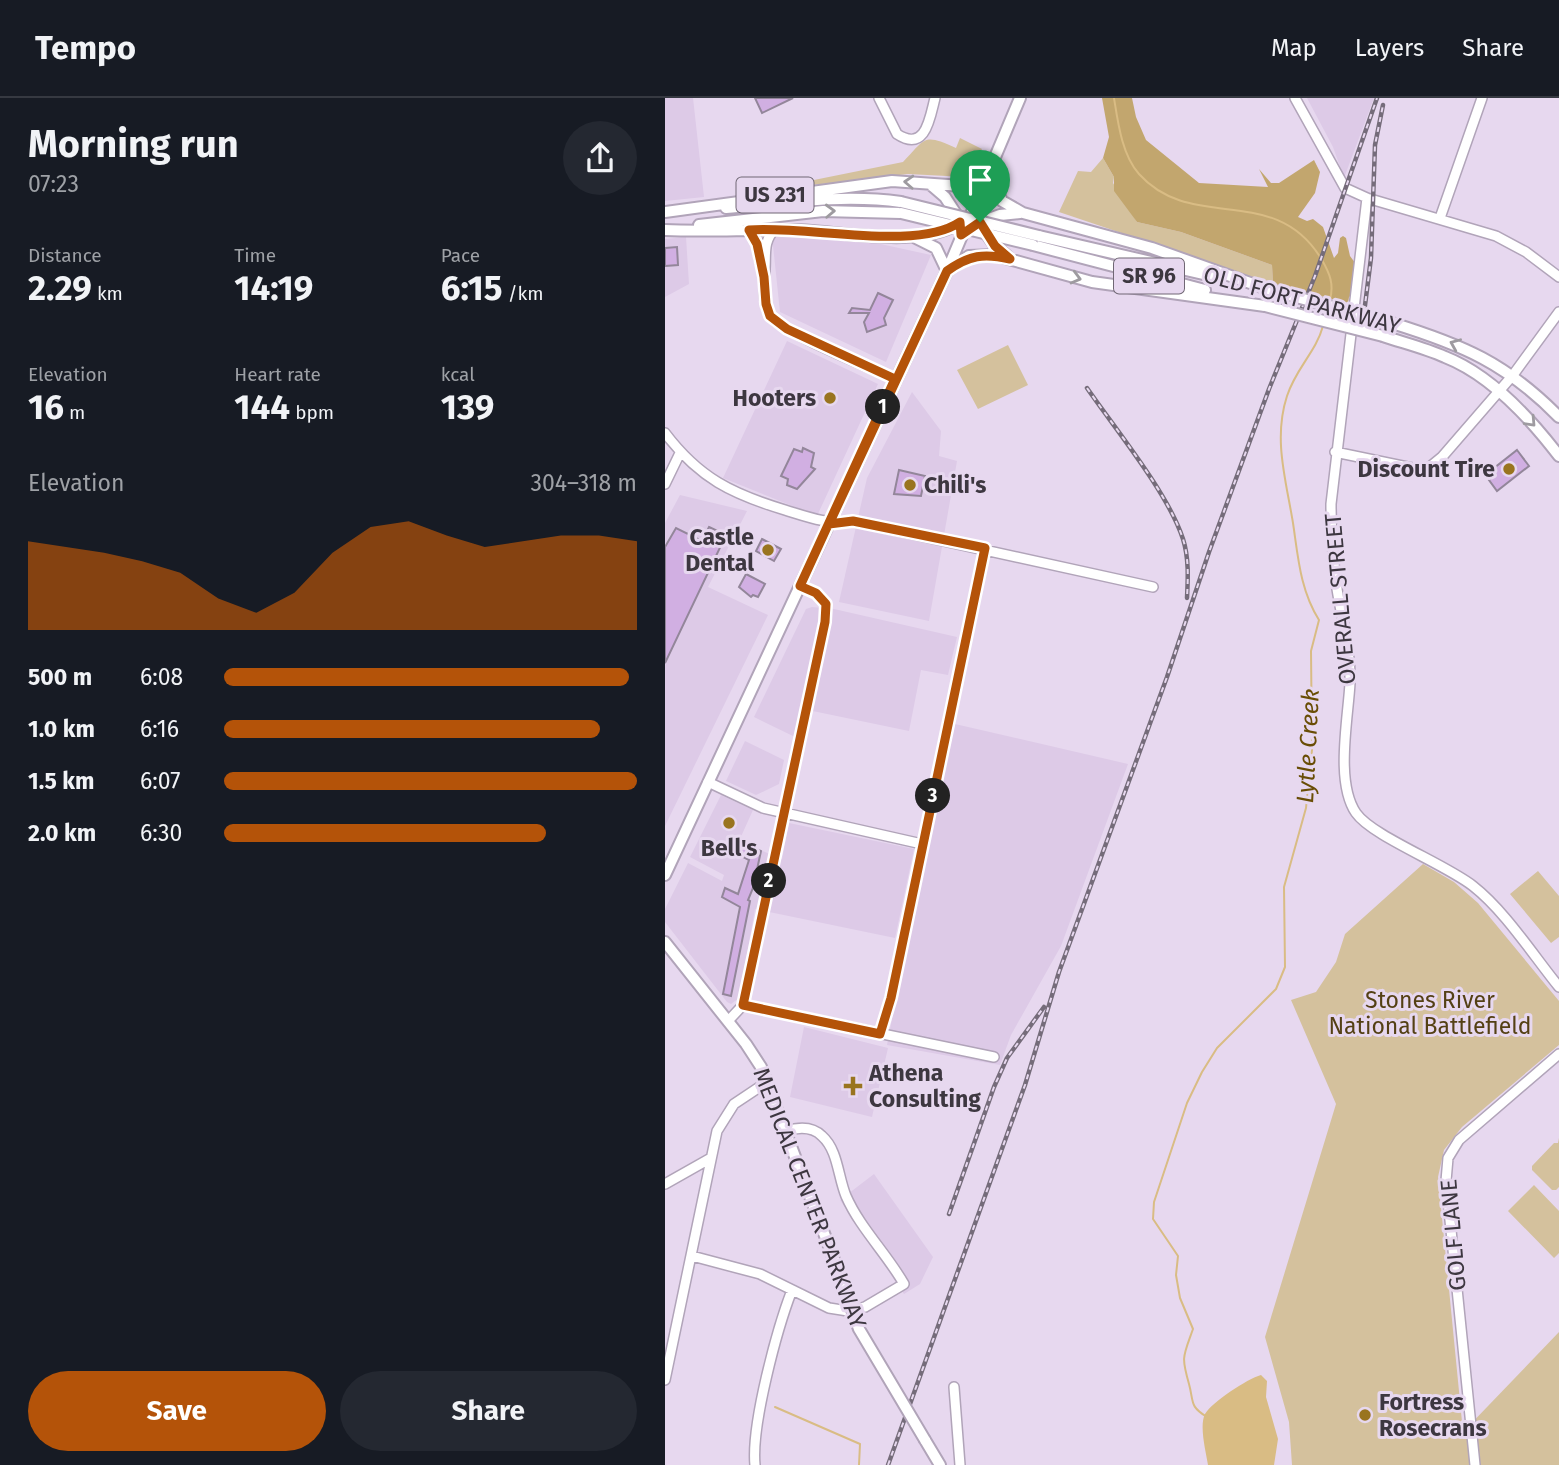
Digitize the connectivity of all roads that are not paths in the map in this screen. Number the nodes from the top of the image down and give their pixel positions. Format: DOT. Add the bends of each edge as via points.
graph roads {
  1 [pos="879,98"];
  2 [pos="935,98"];
  3 [pos="1020,98"];
  4 [pos="1295,98"];
  5 [pos="1482,98"];
  6 [pos="989,172"];
  7 [pos="931,185"];
  8 [pos="1367,198"];
  9 [pos="976,203"];
  10 [pos="901,208"];
  11 [pos="665,213"];
  12 [pos="1023,213"];
  13 [pos="1440,218"];
  14 [pos="960,222"];
  15 [pos="980,222"];
  16 [pos="775,229"];
  17 [pos="665,230"];
  18 [pos="749,230"];
  19 [pos="961,235"];
  20 [pos="914,237"];
  21 [pos="1036,241"];
  22 [pos="1010,259"];
  23 [pos="947,271"];
  24 [pos="764,277"];
  25 [pos="1559,277"];
  26 [pos="1267,289"];
  27 [pos="1265,306"];
  28 [pos="1559,312"];
  29 [pos="1513,375"];
  30 [pos="895,379"];
  31 [pos="1499,392"];
  32 [pos="1559,417"];
  33 [pos="665,433"];
  34 [pos="1335,452"];
  35 [pos="680,453"];
  36 [pos="1559,456"];
  37 [pos="665,484"];
  38 [pos="829,524"];
  39 [pos="985,548"];
  40 [pos="800,586"];
  41 [pos="1153,587"];
  42 [pos="708,782"];
  43 [pos="783,814"];
  44 [pos="922,844"];
  45 [pos="665,875"];
  46 [pos="665,942"];
  47 [pos="1559,987"];
  48 [pos="743,1005"];
  49 [pos="728,1021"];
  50 [pos="880,1034"];
  51 [pos="1559,1054"];
  52 [pos="994,1057"];
  53 [pos="767,1082"];
  54 [pos="786,1131"];
  55 [pos="711,1158"];
  56 [pos="665,1184"];
  57 [pos="692,1256"];
  58 [pos="792,1290"];
  59 [pos="665,1380"];
  60 [pos="954,1387"];
  61 [pos="755,1465"];
  62 [pos="940,1465"];
  63 [pos="960,1465"];
  64 [pos="1475,1465"];
  1 -- 2 [label="street" via="897,134 913,139 927,129"];
  3 -- 6 [label="main road"];
  4 -- 8 [label="street" via="1345,188"];
  5 -- 13 [label="street"];
  6 -- 7 [label="main road" via="968,184"];
  6 -- 9 [label="main road"];
  6 -- 12 [label="main road" via="1002,201"];
  7 -- 11 [label="main road, US 231, one-way" via="892,181"];
  7 -- 14 [label="main road" via="945,197"];
  8 -- 13 [label="street"];
  8 -- 34 [label="street, OVERALL STREET"];
  9 -- 14 [label="main road"];
  9 -- 15 [label="main road"];
  9 -- 19 [label="main road"];
  10 -- 11 [label="main road, SR 96" via="873,199 816,200"];
  17 -- 10 [label="main road, SR 96, one-way" via="823,211"];
  10 -- 21 [label="main road, OLD FORT PARKWAY / SR 96, bridge"];
  12 -- 15 [label="main road"];
  12 -- 26 [label="main road" via="1152,248"];
  13 -- 25 [label="street" via="1496,236"];
  14 -- 19 [label="main road"];
  14 -- 20 [label="main road" via="939,233"];
  15 -- 19 [label="main road"];
  15 -- 22 [label="main road"];
  16 -- 18 [label="main road, US 231"];
  16 -- 20 [label="main road, US 231"];
  16 -- 24 [label="street" via="766,242"];
  17 -- 18 [label="main road, US 231"];
  18 -- 24 [label="street"];
  19 -- 23 [label="main road"];
  20 -- 23 [label="main road" via="936,248"];
  21 -- 26 [label="main road, OLD FORT PARKWAY / SR 96"];
  21 -- 27 [label="main road, OLD FORT PARKWAY / SR 96"];
  22 -- 23 [label="main road" via="976,255"];
  22 -- 27 [label="main road, one-way" via="1092,282"];
  23 -- 30 [label="main road"];
  24 -- 30 [label="street" via="766,304 776,322"];
  29 -- 26 [label="main road, OLD FORT PARKWAY / SR 96, one-way, bridge" via="1451,341"];
  27 -- 31 [label="main road, OLD FORT PARKWAY / SR 96, bridge" via="1448,357"];
  28 -- 29 [label="street"];
  29 -- 31 [label="street"];
  29 -- 32 [label="main road, OLD FORT PARKWAY / SR 96"];
  30 -- 38 [label="main road"];
  31 -- 34 [label="street" via="1431,466 1417,469"];
  31 -- 36 [label="main road, OLD FORT PARKWAY / SR 96, one-way"];
  33 -- 35 [label="street"];
  34 -- 47 [label="street, OVERALL STREET" via="1331,544 1350,679 1348,800 1370,827 1451,870 1475,888"];
  35 -- 37 [label="street"];
  35 -- 38 [label="street" via="709,479 740,496"];
  38 -- 39 [label="street" via="853,521"];
  38 -- 40 [label="main road"];
  39 -- 41 [label="street"];
  39 -- 44 [label="street"];
  40 -- 42 [label="main road"];
  40 -- 43 [label="street" via="826,604 825,622"];
  42 -- 43 [label="street"];
  42 -- 45 [label="main road"];
  43 -- 44 [label="street"];
  43 -- 48 [label="street"];
  44 -- 50 [label="street"];
  46 -- 49 [label="main road, MEDICAL CENTER PARKWAY"];
  48 -- 49 [label="street"];
  48 -- 50 [label="street"];
  49 -- 53 [label="main road, MEDICAL CENTER PARKWAY"];
  50 -- 52 [label="street"];
  51 -- 64 [label="street, GOLF LANE" via="1459,1140 1448,1158 1446,1181"];
  53 -- 54 [label="main road, MEDICAL CENTER PARKWAY"];
  53 -- 55 [label="street" via="725,1115"];
  54 -- 58 [label="street" via="813,1129 824,1137 851,1206 904,1284 865,1307 848,1311 829,1308"];
  54 -- 62 [label="main road, MEDICAL CENTER PARKWAY, bridge" via="859,1329"];
  55 -- 56 [label="street"];
  55 -- 57 [label="street"];
  57 -- 58 [label="street" via="760,1274"];
  57 -- 59 [label="street"];
  58 -- 61 [label="street" via="769,1376"];
  60 -- 63 [label="street"];
}
